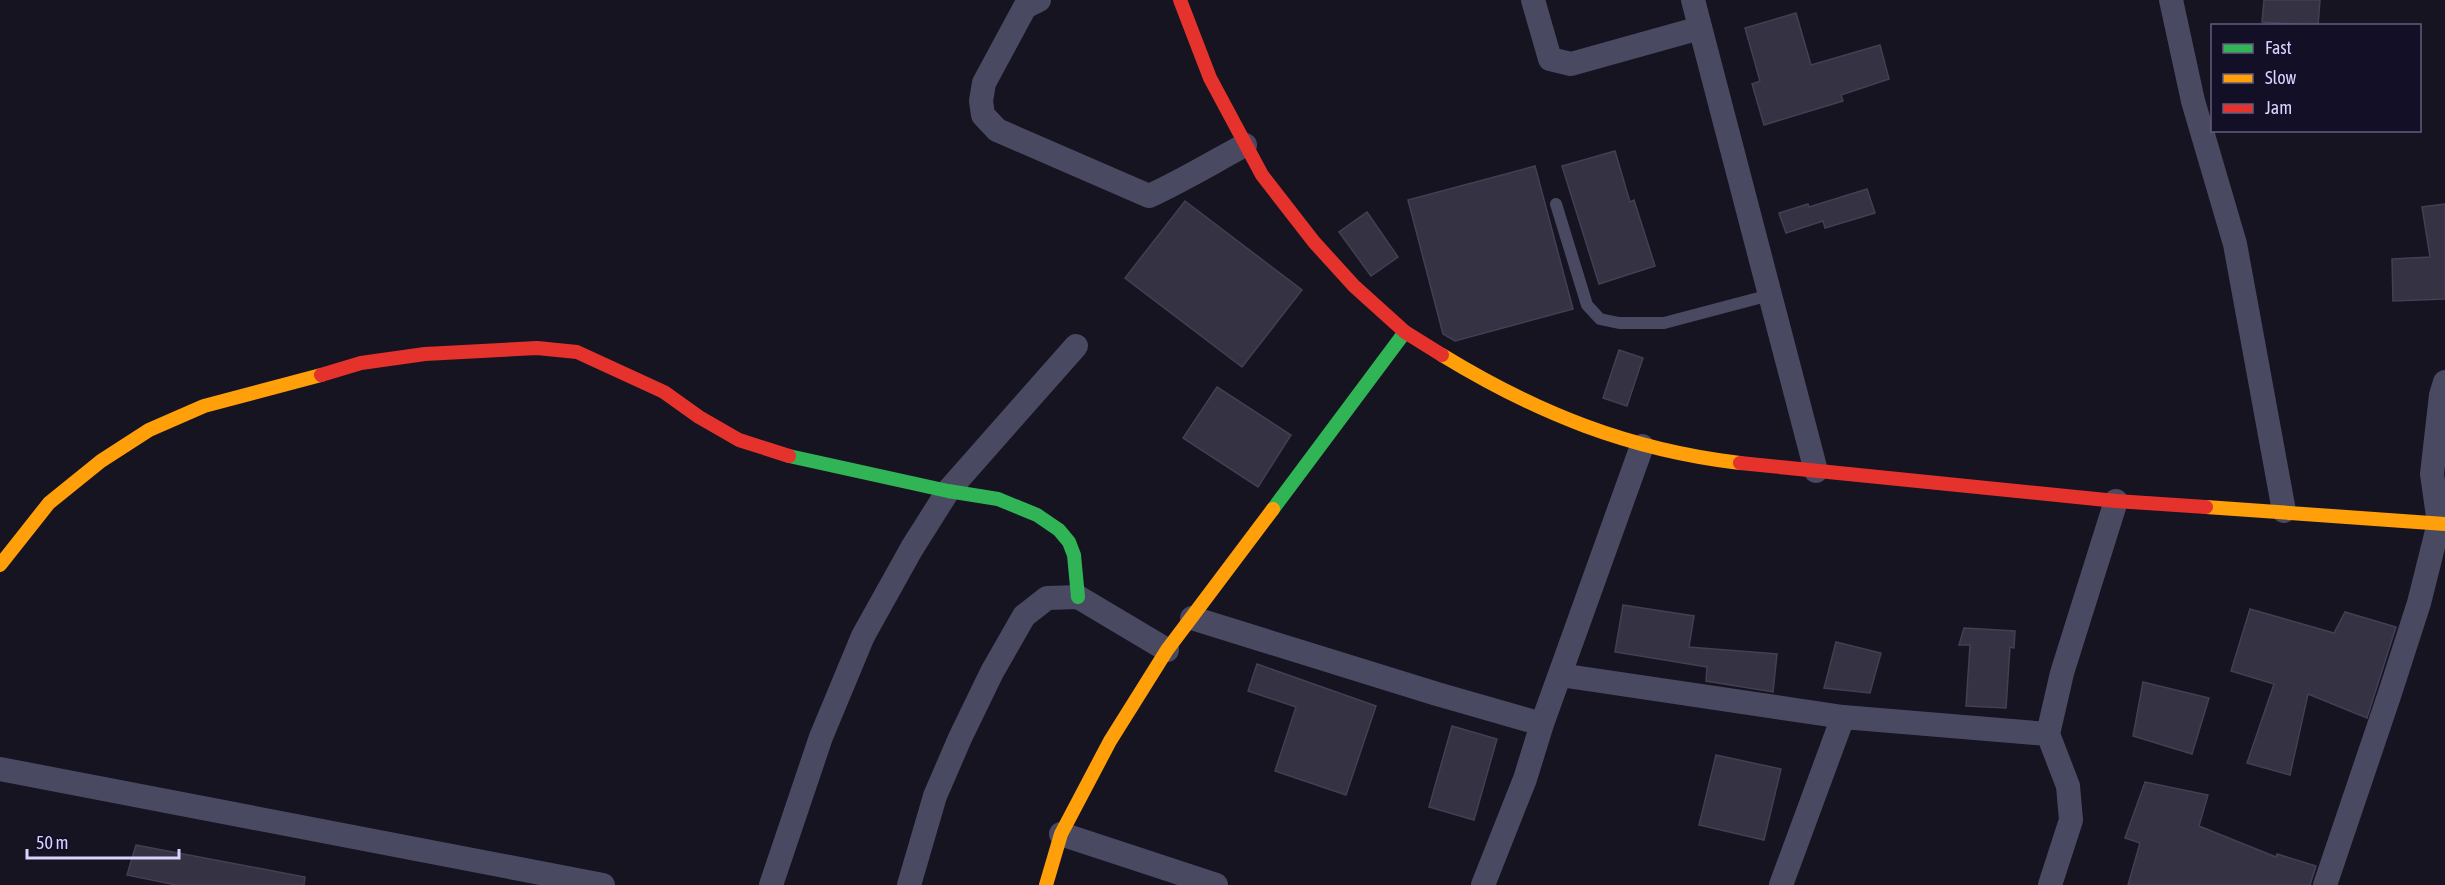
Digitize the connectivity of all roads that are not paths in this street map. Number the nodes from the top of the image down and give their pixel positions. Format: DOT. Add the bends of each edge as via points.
graph roads {
  1 [pos="1039,0"];
  2 [pos="1180,0"];
  3 [pos="1533,0"];
  4 [pos="1693,0"];
  5 [pos="2171,0"];
  6 [pos="1701,28"];
  7 [pos="1245,145"];
  8 [pos="1556,204"];
  9 [pos="1770,295"];
  10 [pos="1406,332"];
  11 [pos="1076,346"];
  12 [pos="2445,382"];
  13 [pos="1642,446"];
  14 [pos="1816,471"];
  15 [pos="948,491"];
  16 [pos="2116,501"];
  17 [pos="2284,512"];
  18 [pos="2442,524"];
  19 [pos="0,565"];
  20 [pos="1078,597"];
  21 [pos="1192,618"];
  22 [pos="1167,650"];
  23 [pos="1560,675"];
  24 [pos="1843,717"];
  25 [pos="1542,724"];
  26 [pos="2048,734"];
  27 [pos="0,769"];
  28 [pos="1061,834"];
  29 [pos="603,885"];
  30 [pos="771,885"];
  31 [pos="909,885"];
  32 [pos="1046,885"];
  33 [pos="1216,885"];
  34 [pos="1483,885"];
  35 [pos="1781,885"];
  36 [pos="2050,885"];
  37 [pos="2325,885"];
  1 -- 7 [label="street" via="1025,6 984,83 983,115 997,130 1149,196"];
  2 -- 7 [label="street" via="1210,78"];
  3 -- 6 [label="street" via="1550,59 1571,63"];
  4 -- 6 [label="street"];
  5 -- 17 [label="street" via="2193,101 2235,244"];
  6 -- 9 [label="street"];
  7 -- 10 [label="street" via="1268,183 1314,242 1354,286"];
  8 -- 9 [label="lane" via="1587,305 1600,319 1619,323 1664,322"];
  9 -- 14 [label="street"];
  10 -- 13 [label="street" via="1520,399"];
  10 -- 21 [label="street"];
  11 -- 15 [label="street"];
  12 -- 18 [label="street" via="2432,474"];
  13 -- 14 [label="street" via="1737,463"];
  13 -- 23 [label="street"];
  14 -- 16 [label="street"];
  15 -- 19 [label="street" via="773,452 739,440 664,392 577,352 537,348 425,354 361,363 204,406 149,430 101,461 49,503"];
  15 -- 20 [label="street" via="1010,503 1059,530 1074,555"];
  15 -- 30 [label="street" via="863,636 794,810"];
  16 -- 17 [label="street"];
  16 -- 26 [label="street" via="2062,673"];
  17 -- 18 [label="street"];
  18 -- 37 [label="street"];
  20 -- 22 [label="street"];
  20 -- 31 [label="street" via="1047,598 1024,616 992,672 935,796"];
  21 -- 22 [label="street"];
  21 -- 25 [label="street"];
  22 -- 28 [label="street" via="1110,741"];
  23 -- 24 [label="street"];
  23 -- 25 [label="street"];
  24 -- 26 [label="street"];
  24 -- 35 [label="street"];
  25 -- 34 [label="street"];
  26 -- 36 [label="street" via="2068,786 2071,820"];
  27 -- 29 [label="street"];
  28 -- 32 [label="street"];
  28 -- 33 [label="street"];
}
